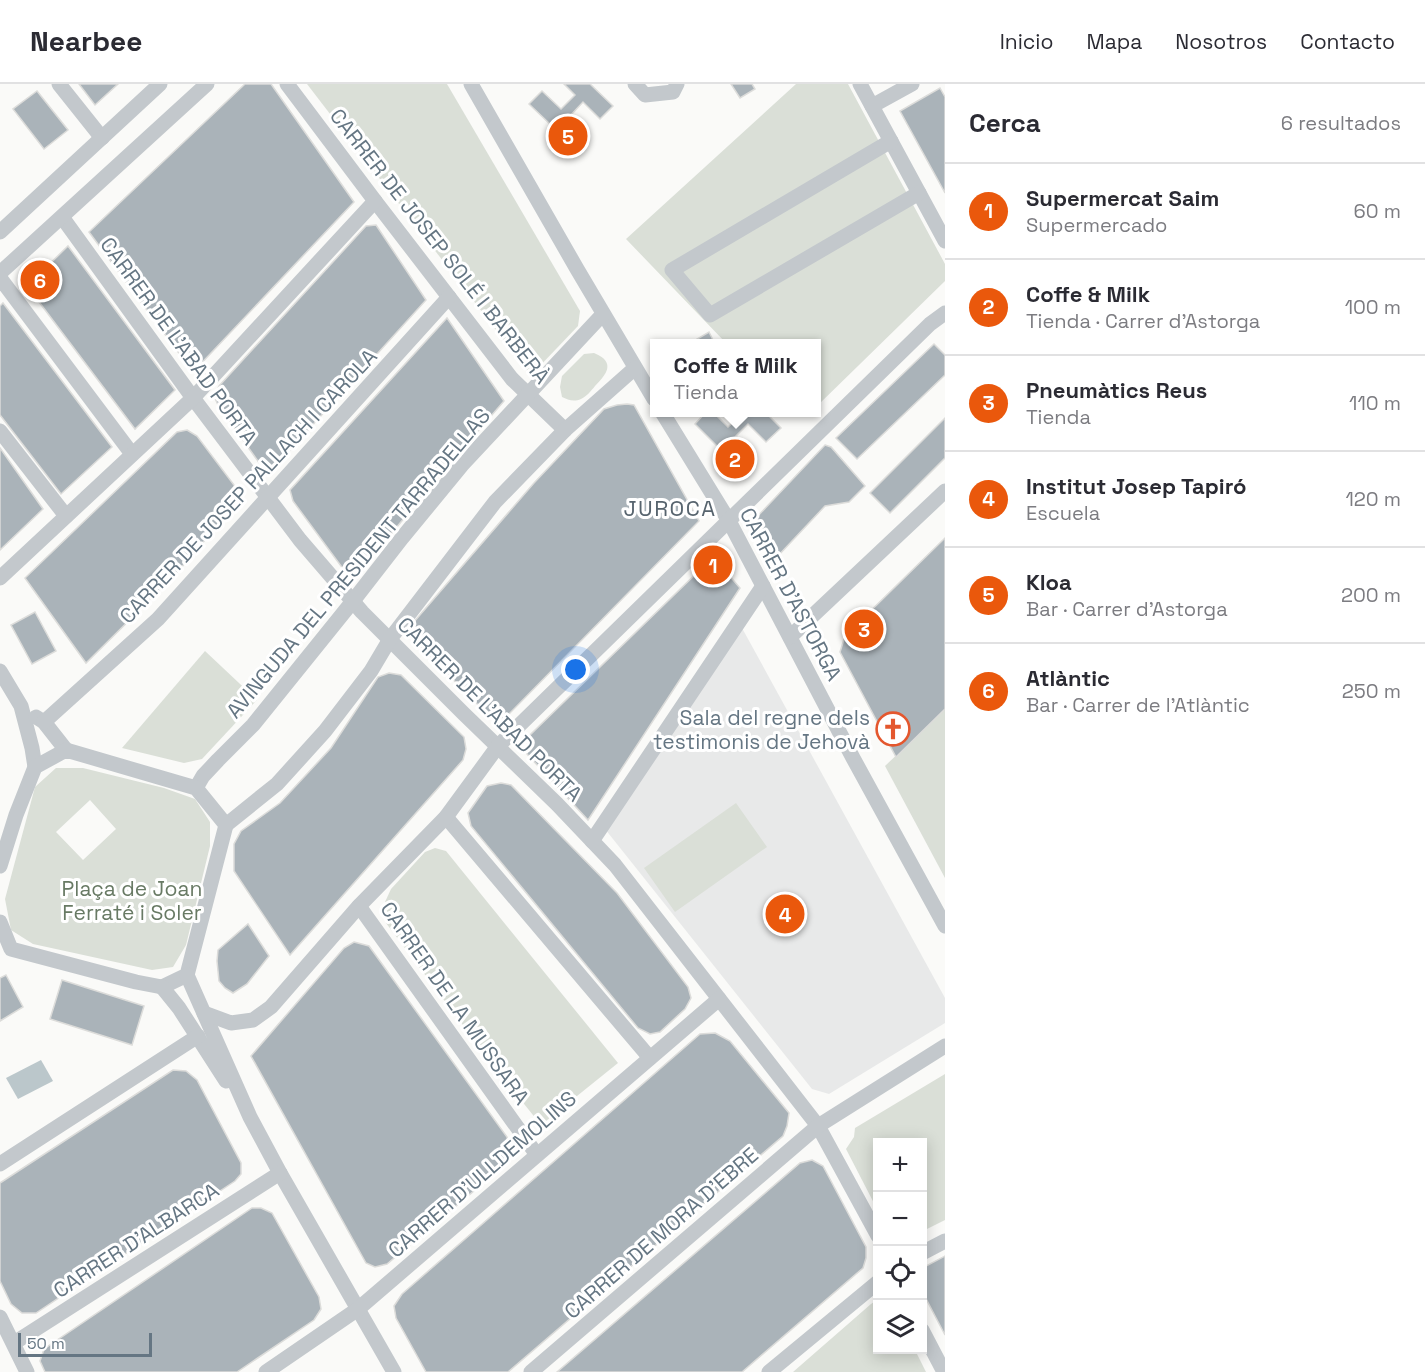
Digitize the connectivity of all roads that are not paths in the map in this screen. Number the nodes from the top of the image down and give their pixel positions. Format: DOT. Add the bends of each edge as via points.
graph roads {
  1 [pos="59,84"];
  2 [pos="160,84"];
  3 [pos="207,84"];
  4 [pos="287,84"];
  5 [pos="471,84"];
  6 [pos="635,84"];
  7 [pos="677,84"];
  8 [pos="860,84"];
  9 [pos="912,84"];
  10 [pos="872,106"];
  11 [pos="102,138"];
  12 [pos="891,141"];
  13 [pos="919,193"];
  14 [pos="375,201"];
  15 [pos="62,217"];
  16 [pos="0,232"];
  17 [pos="945,241"];
  18 [pos="0,273"];
  19 [pos="0,278"];
  20 [pos="449,297"];
  21 [pos="945,312"];
  22 [pos="603,314"];
  23 [pos="945,318"];
  24 [pos="930,324"];
  25 [pos="635,368"];
  26 [pos="650,392"];
  27 [pos="528,394"];
  28 [pos="193,398"];
  29 [pos="665,417"];
  30 [pos="566,430"];
  31 [pos="0,431"];
  32 [pos="132,454"];
  33 [pos="945,491"];
  34 [pos="268,498"];
  35 [pos="66,516"];
  36 [pos="729,521"];
  37 [pos="0,578"];
  38 [pos="763,586"];
  39 [pos="353,601"];
  40 [pos="790,637"];
  41 [pos="390,639"];
  42 [pos="0,671"];
  43 [pos="21,706"];
  44 [pos="44,722"];
  45 [pos="498,746"];
  46 [pos="66,750"];
  47 [pos="35,767"];
  48 [pos="196,788"];
  49 [pos="446,817"];
  50 [pos="226,825"];
  51 [pos="592,841"];
  52 [pos="0,866"];
  53 [pos="359,906"];
  54 [pos="0,922"];
  55 [pos="945,926"];
  56 [pos="5,952"];
  57 [pos="187,975"];
  58 [pos="162,987"];
  59 [pos="719,999"];
  60 [pos="204,1013"];
  61 [pos="198,1036"];
  62 [pos="945,1046"];
  63 [pos="650,1058"];
  64 [pos="250,1117"];
  65 [pos="818,1126"];
  66 [pos="537,1155"];
  67 [pos="0,1164"];
  68 [pos="280,1173"];
  69 [pos="873,1227"];
  70 [pos="945,1241"];
  71 [pos="927,1251"];
  72 [pos="873,1286"];
  73 [pos="358,1309"];
  74 [pos="0,1317"];
  75 [pos="927,1340"];
  76 [pos="14,1343"];
  77 [pos="27,1372"];
  78 [pos="266,1372"];
  79 [pos="394,1372"];
  80 [pos="531,1372"];
  81 [pos="769,1372"];
  82 [pos="944,1372"];
  1 -- 11 [label="street"];
  2 -- 11 [label="street"];
  3 -- 15 [label="street"];
  4 -- 14 [label="street, CARRER DE JOSEP SOLÉ I BARBERÀ"];
  5 -- 22 [label="street"];
  6 -- 7 [label="street" via="645,95 673,92"];
  8 -- 10 [label="street"];
  9 -- 10 [label="street"];
  10 -- 12 [label="street"];
  11 -- 16 [label="street"];
  12 -- 13 [label="street"];
  12 -- 13 [label="street" via="672,270 710,315"];
  13 -- 17 [label="street"];
  14 -- 20 [label="street, CARRER DE JOSEP SOLÉ I BARBERÀ"];
  14 -- 28 [label="street"];
  15 -- 18 [label="street"];
  15 -- 28 [label="street, CARRER DE L'ABAD PORTA"];
  19 -- 32 [label="street"];
  20 -- 27 [label="street, CARRER DE JOSEP SOLÉ I BARBERÀ"];
  20 -- 34 [label="street, CARRER DE JOSEP PALLACH I CAROLA"];
  21 -- 24 [label="street"];
  22 -- 25 [label="street"];
  22 -- 27 [label="street, AVINGUDA DEL PRESIDENT TARRADELLAS"];
  23 -- 24 [label="street"];
  24 -- 36 [label="street"];
  25 -- 26 [label="street"];
  25 -- 30 [label="street"];
  27 -- 30 [label="street, CARRER DE JOSEP SOLÉ I BARBERÀ"];
  27 -- 39 [label="street, AVINGUDA DEL PRESIDENT TARRADELLAS" via="462,465"];
  28 -- 32 [label="street"];
  28 -- 34 [label="street, CARRER DE L'ABAD PORTA"];
  29 -- 36 [label="street, CARRER D'ASTORGA"];
  30 -- 41 [label="street" via="495,502"];
  31 -- 35 [label="street"];
  32 -- 35 [label="street"];
  33 -- 40 [label="street"];
  34 -- 39 [label="street, CARRER DE L'ABAD PORTA"];
  34 -- 44 [label="street, CARRER DE JOSEP PALLACH I CAROLA" via="158,619"];
  35 -- 37 [label="street"];
  36 -- 38 [label="street, CARRER D'ASTORGA"];
  36 -- 45 [label="street"];
  38 -- 40 [label="street, CARRER D'ASTORGA"];
  38 -- 51 [label="street"];
  39 -- 41 [label="street, CARRER DE L'ABAD PORTA"];
  39 -- 48 [label="street, AVINGUDA DEL PRESIDENT TARRADELLAS" via="253,726 210,768"];
  40 -- 55 [label="street, CARRER D'ASTORGA"];
  41 -- 45 [label="street, CARRER DE L'ABAD PORTA"];
  41 -- 50 [label="street" via="325,731 277,784"];
  42 -- 43 [label="street"];
  43 -- 44 [label="street"];
  43 -- 47 [label="street"];
  44 -- 46 [label="street"];
  45 -- 49 [label="street"];
  45 -- 51 [label="street, CARRER DE L'ABAD PORTA"];
  46 -- 47 [label="street"];
  46 -- 48 [label="street"];
  47 -- 52 [label="street"];
  48 -- 50 [label="street"];
  49 -- 53 [label="street"];
  49 -- 63 [label="street"];
  50 -- 57 [label="street"];
  51 -- 59 [label="street, CARRER DE L'ABAD PORTA"];
  53 -- 60 [label="street" via="271,1007 253,1020 231,1023"];
  53 -- 66 [label="street, CARRER DE LA MUSSARA"];
  54 -- 56 [label="street"];
  56 -- 58 [label="street"];
  57 -- 58 [label="street"];
  57 -- 60 [label="street"];
  58 -- 61 [label="street"];
  59 -- 63 [label="street, CARRER D'ULLDEMOLINS"];
  59 -- 65 [label="street, CARRER DE L'ABAD PORTA"];
  60 -- 64 [label="street"];
  61 -- 64 [label="street"];
  61 -- 67 [label="street"];
  62 -- 65 [label="street, CARRER DE MORA D'EBRE"];
  63 -- 66 [label="street, CARRER D'ULLDEMOLINS"];
  64 -- 68 [label="street"];
  65 -- 69 [label="street, CARRER DE L'ABAD PORTA"];
  65 -- 80 [label="street, CARRER DE MORA D'EBRE"];
  66 -- 73 [label="street, CARRER D'ULLDEMOLINS"];
  68 -- 73 [label="street"];
  68 -- 76 [label="street, CARRER D'ALBARCA"];
  70 -- 71 [label="street"];
  72 -- 81 [label="street"];
  73 -- 78 [label="street, CARRER D'ULLDEMOLINS"];
  73 -- 79 [label="street"];
  74 -- 76 [label="street"];
  75 -- 82 [label="street"];
  76 -- 77 [label="street"];
}
